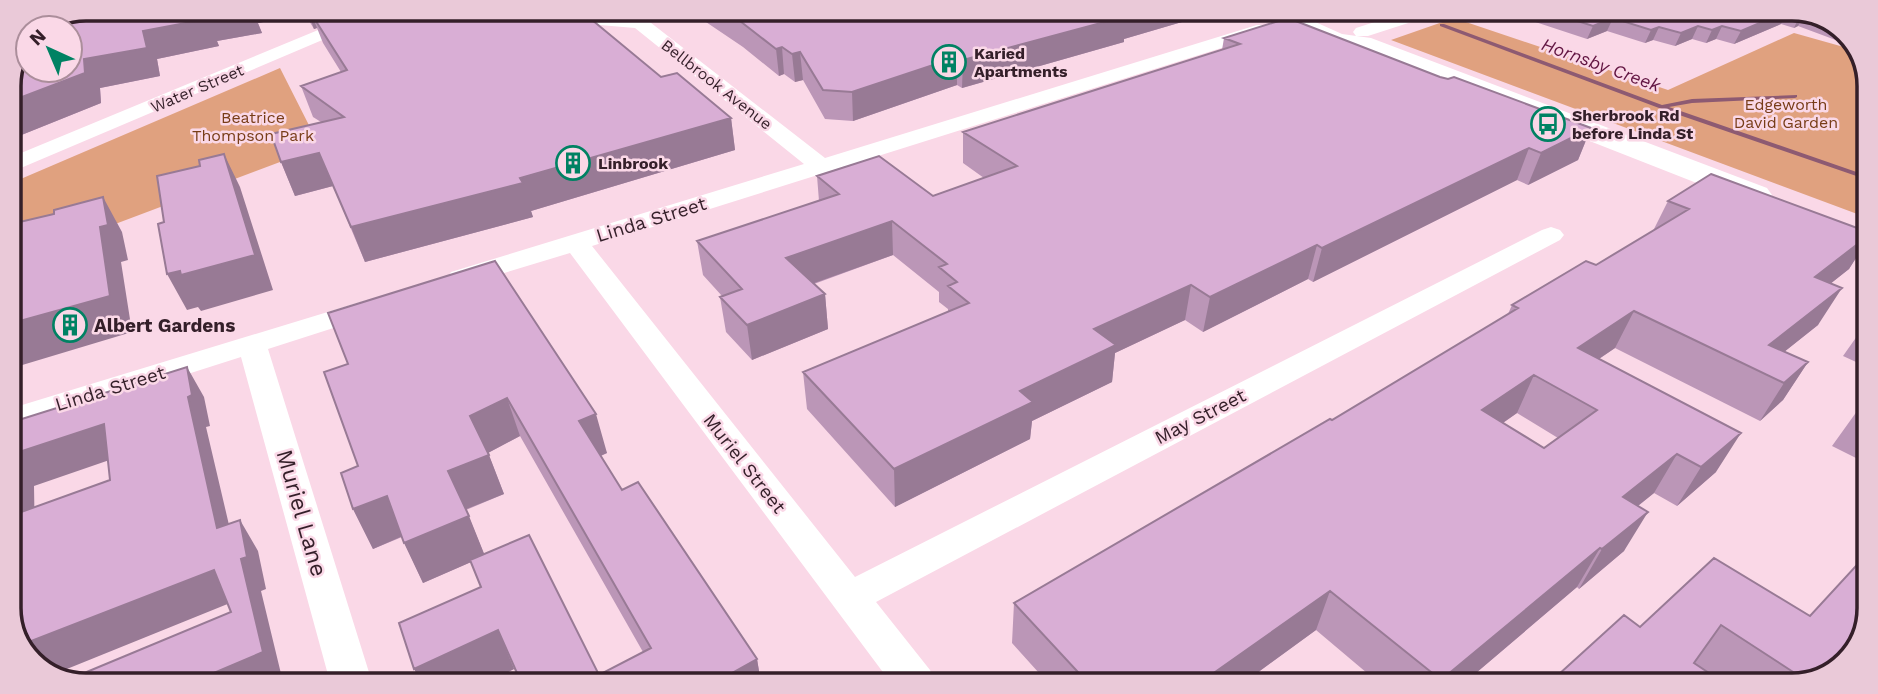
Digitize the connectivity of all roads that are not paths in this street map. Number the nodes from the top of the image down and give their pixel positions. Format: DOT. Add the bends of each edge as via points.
graph roads {
  1 [pos="356,21"];
  2 [pos="616,21"];
  3 [pos="1265,21"];
  4 [pos="1302,21"];
  5 [pos="1394,21"];
  6 [pos="1348,35"];
  7 [pos="21,161"];
  8 [pos="821,166"];
  9 [pos="1781,205"];
  10 [pos="1551,235"];
  11 [pos="576,243"];
  12 [pos="433,287"];
  13 [pos="395,299"];
  14 [pos="252,344"];
  15 [pos="21,416"];
  16 [pos="849,598"];
  17 [pos="348,673"];
  18 [pos="907,673"];
  1 -- 7 [label="street, Water Street"];
  2 -- 8 [label="street, Bellbrook Avenue" via="640,23"];
  3 -- 8 [label="street, Linda Street"];
  4 -- 6 [label="main road"];
  5 -- 6 [label="street"];
  6 -- 9 [label="main road"];
  8 -- 11 [label="street, Linda Street"];
  10 -- 16 [label="street, May Street"];
  11 -- 12 [label="street, Linda Street"];
  11 -- 16 [label="street, Muriel Street"];
  13 -- 14 [label="street, Linda Street"];
  14 -- 15 [label="street, Linda Street"];
  14 -- 17 [label="street, Muriel Lane"];
  16 -- 18 [label="street, Muriel Street"];
}
